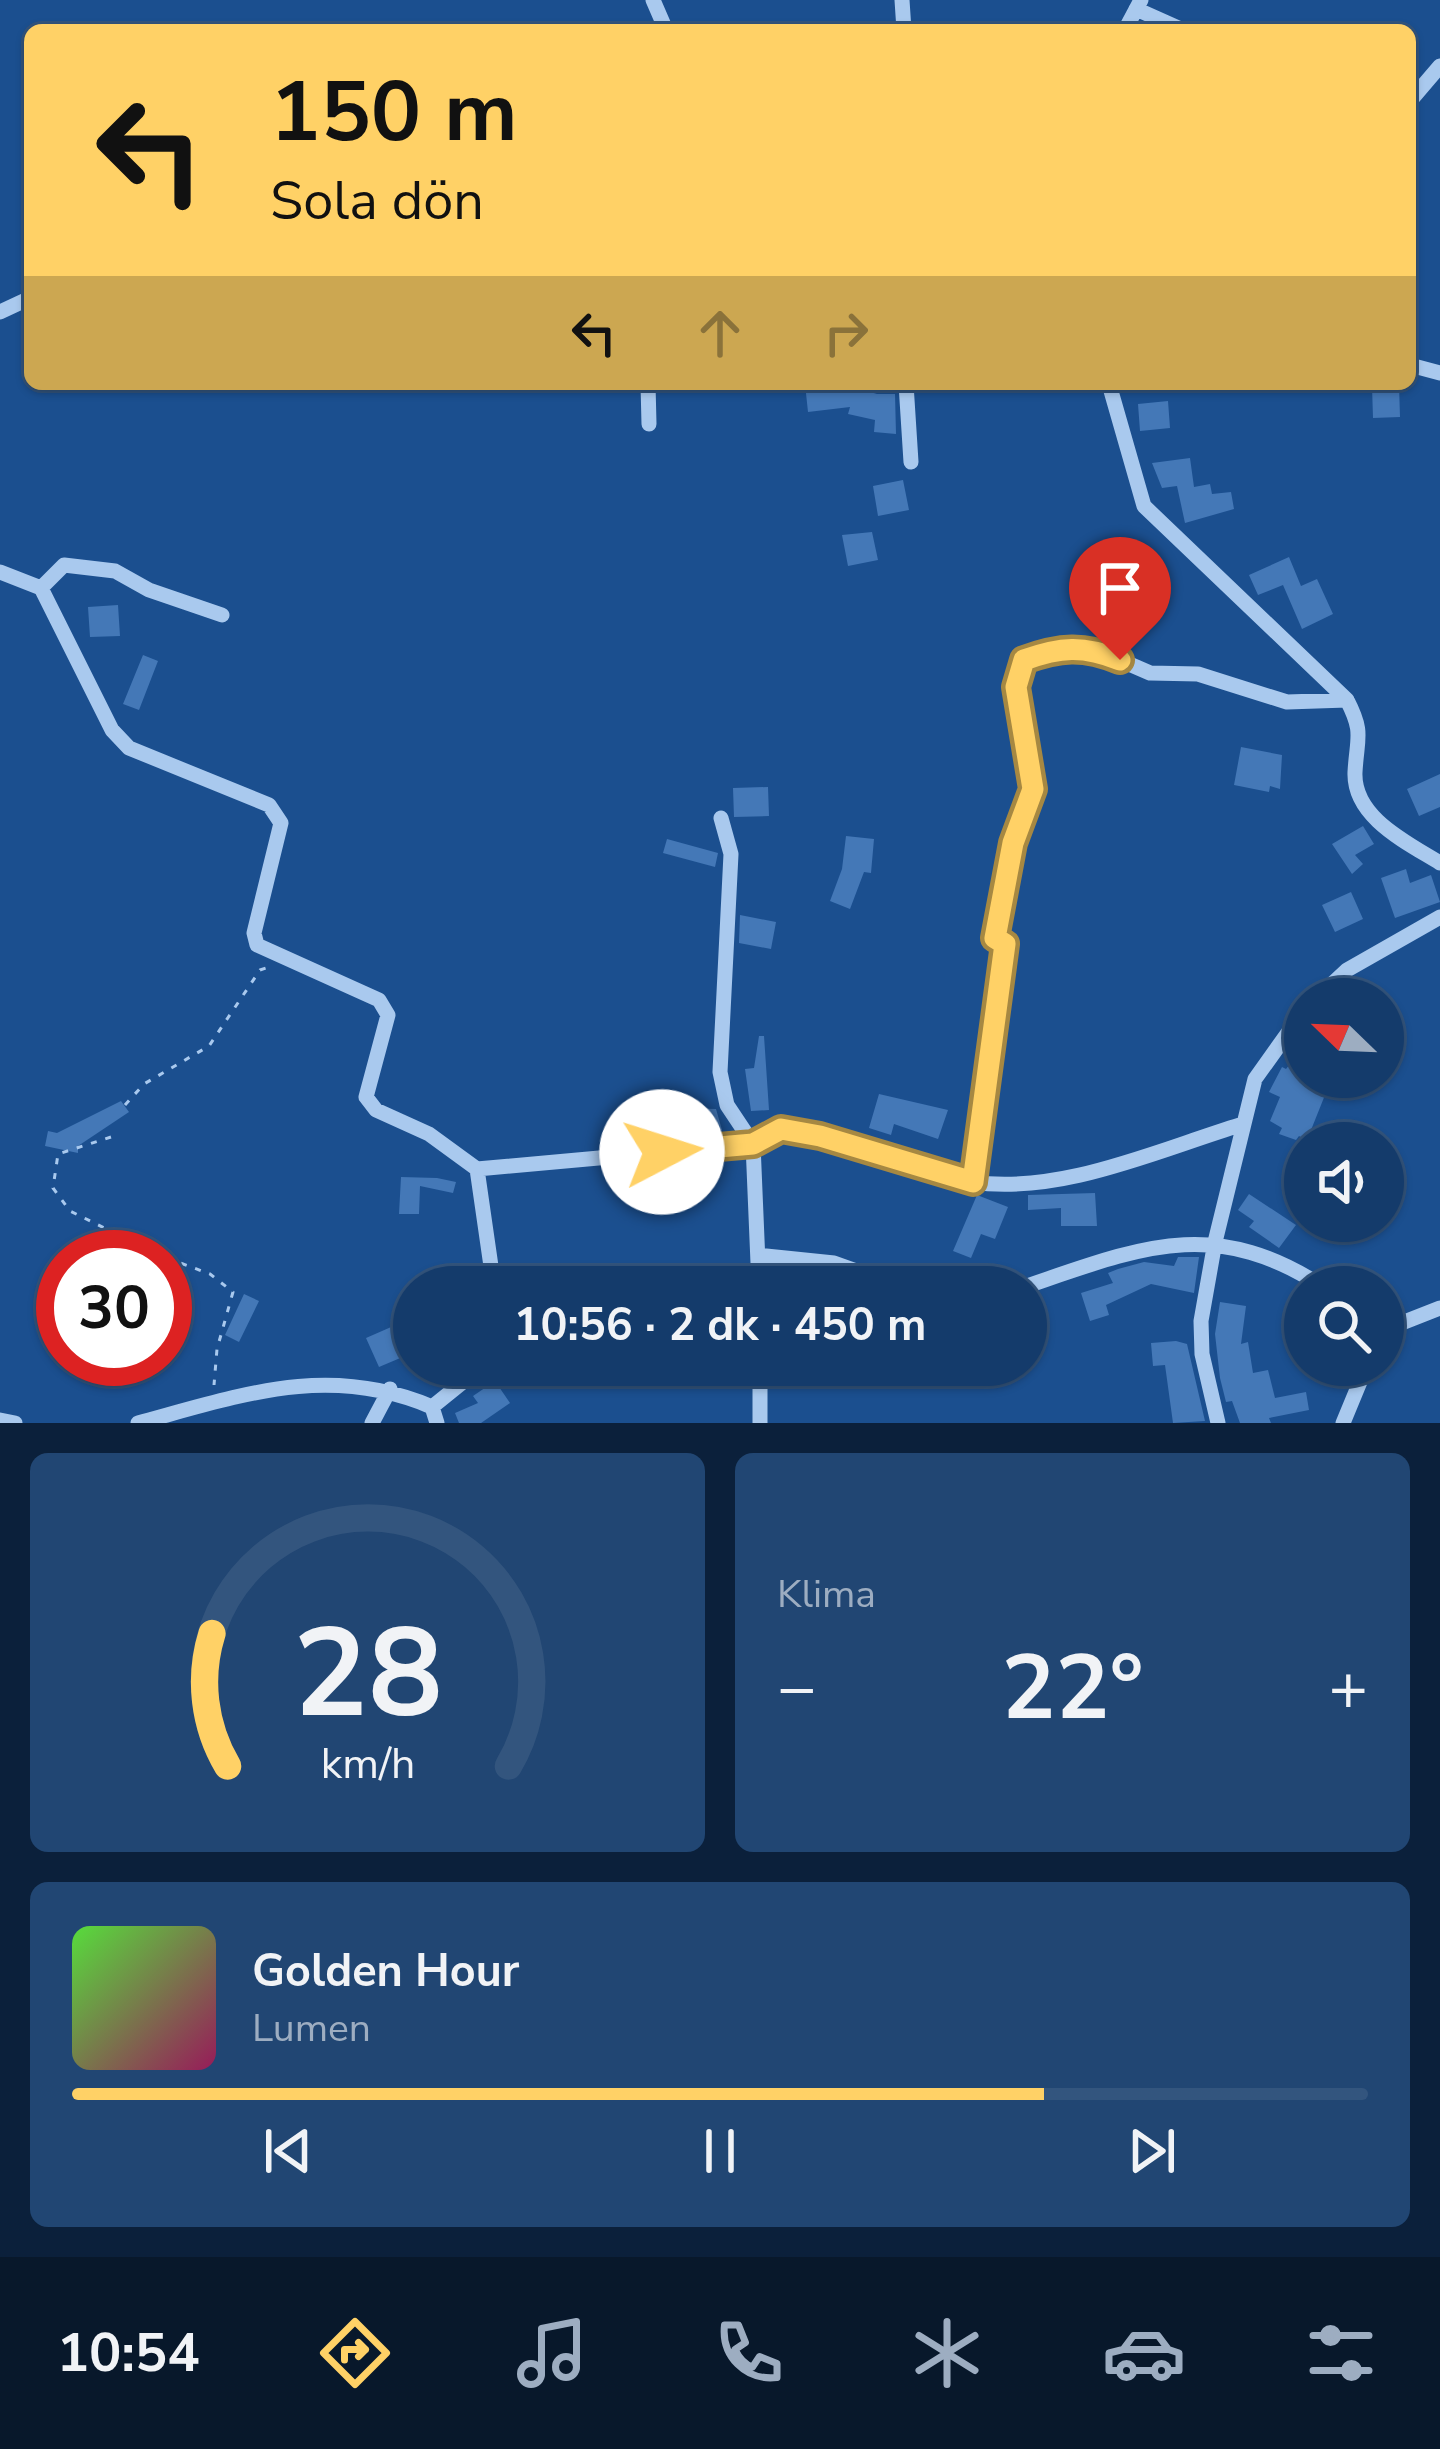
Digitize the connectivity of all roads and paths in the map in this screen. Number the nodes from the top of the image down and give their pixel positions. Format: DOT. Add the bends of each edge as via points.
graph roads {
  1 [pos="1138,5"];
  2 [pos="1172,24"];
  3 [pos="1440,66"];
  4 [pos="1416,94"];
  5 [pos="647,390"];
  6 [pos="905,390"];
  7 [pos="1111,390"];
  8 [pos="649,424"];
  9 [pos="911,462"];
  10 [pos="0,572"];
  11 [pos="41,588"];
  12 [pos="222,615"];
  13 [pos="1347,700"];
  14 [pos="721,818"];
  15 [pos="1440,863"];
  16 [pos="1440,917"];
  17 [pos="282,956"];
  18 [pos="1338,978"];
  19 [pos="1284,1038"];
  20 [pos="125,1105"];
  21 [pos="1240,1125"];
  22 [pos="111,1137"];
  23 [pos="753,1144"];
  24 [pos="477,1169"];
  25 [pos="973,1182"];
  26 [pos="109,1230"];
  27 [pos="1215,1242"];
  28 [pos="758,1255"];
  29 [pos="491,1266"];
  30 [pos="758,1266"];
  31 [pos="842,1266"];
  32 [pos="1290,1266"];
  33 [pos="192,1267"];
  34 [pos="1047,1280"];
  35 [pos="1440,1308"];
  36 [pos="1404,1322"];
  37 [pos="463,1386"];
  38 [pos="760,1386"];
  39 [pos="1358,1386"];
  40 [pos="390,1389"];
  41 [pos="212,1403"];
  42 [pos="435,1415"];
  43 [pos="170,1418"];
  44 [pos="0,1420"];
  45 [pos="14,1423"];
  46 [pos="138,1423"];
  47 [pos="371,1423"];
  48 [pos="760,1423"];
  49 [pos="1218,1423"];
  50 [pos="1343,1423"];
  1 -- 2 [label="street"];
  3 -- 4 [label="street"];
  5 -- 8 [label="street"];
  6 -- 9 [label="street"];
  7 -- 13 [label="street" via="1144,506"];
  10 -- 11 [label="street"];
  11 -- 12 [label="street" via="64,565 116,572"];
  11 -- 17 [label="street" via="112,730 129,748 269,805 280,823 254,933 257,945"];
  13 -- 15 [label="street" via="1362,730 1354,777 1365,811"];
  13 -- 25 [label="street" via="1287,702 1198,674 1150,673 1090,647 1024,660 1016,687 1033,789 1013,843 995,938 1005,944"];
  14 -- 23 [label="street" via="731,854 720,1072 727,1105"];
  16 -- 18 [label="street"];
  17 -- 20 [label="path" via="260,970 209,1046 144,1084"];
  17 -- 24 [label="street" via="379,1000 388,1015 366,1096 376,1110 429,1133"];
  19 -- 21 [label="street" via="1255,1078"];
  21 -- 25 [label="street" via="1067,1178"];
  21 -- 27 [label="street"];
  22 -- 26 [label="path" via="58,1154 53,1188 70,1211"];
  23 -- 24 [label="street"];
  23 -- 25 [label="street" via="781,1129 801,1132"];
  23 -- 28 [label="street"];
  24 -- 29 [label="street"];
  27 -- 32 [label="street"];
  27 -- 34 [label="street" via="1144,1248"];
  27 -- 49 [label="street" via="1201,1321"];
  28 -- 30 [label="street"];
  28 -- 31 [label="street"];
  33 -- 41 [label="path" via="232,1292"];
  35 -- 36 [label="street"];
  37 -- 42 [label="street"];
  38 -- 48 [label="street"];
  39 -- 50 [label="street"];
  40 -- 41 [label="street" via="302,1385"];
  40 -- 42 [label="street"];
  40 -- 47 [label="street"];
  41 -- 43 [label="street"];
  43 -- 46 [label="street"];
  44 -- 45 [label="street"];
}
